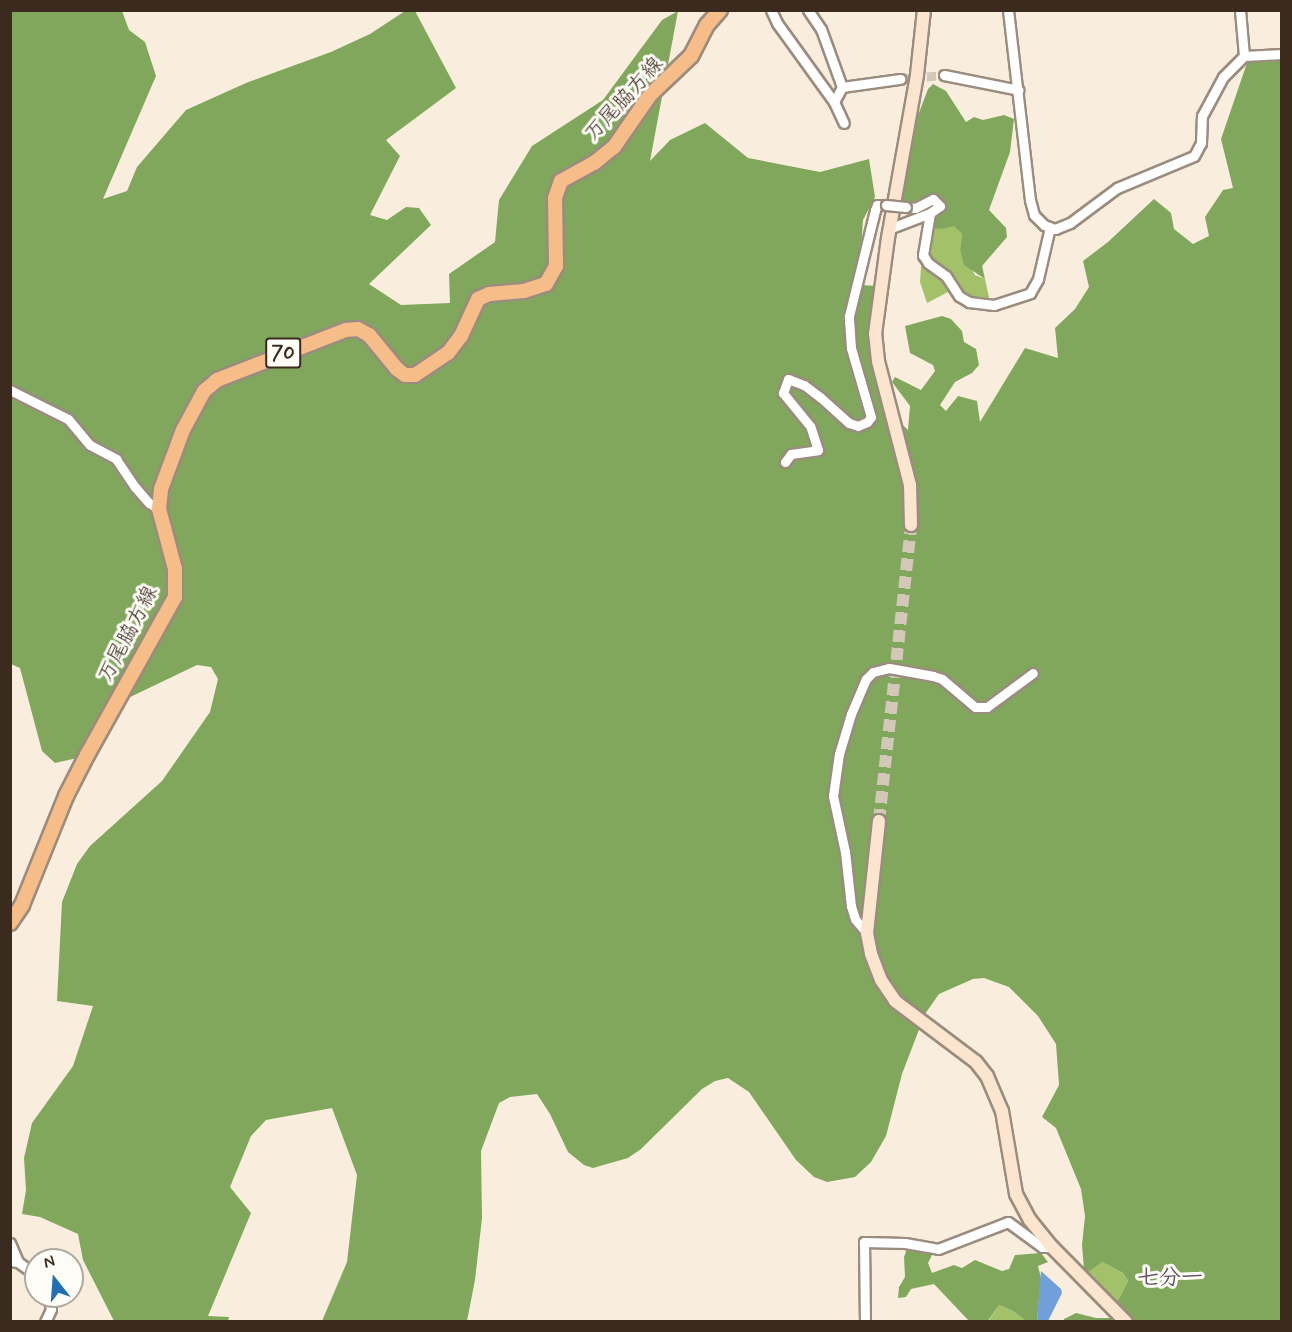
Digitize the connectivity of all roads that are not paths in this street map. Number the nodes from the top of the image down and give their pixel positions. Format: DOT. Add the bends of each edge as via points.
graph roads {
  1 [pos="720,10"];
  2 [pos="771,10"];
  3 [pos="808,10"];
  4 [pos="924,10"];
  5 [pos="1008,10"];
  6 [pos="1240,10"];
  7 [pos="1281,54"];
  8 [pos="1244,56"];
  9 [pos="944,75"];
  10 [pos="900,79"];
  11 [pos="842,87"];
  12 [pos="1019,90"];
  13 [pos="834,102"];
  14 [pos="844,123"];
  15 [pos="930,213"];
  16 [pos="1050,227"];
  17 [pos="891,228"];
  18 [pos="10,390"];
  19 [pos="785,462"];
  20 [pos="159,509"];
  21 [pos="911,525"];
  22 [pos="1032,673"];
  23 [pos="879,821"];
  24 [pos="10,923"];
  25 [pos="867,933"];
  26 [pos="10,1243"];
  27 [pos="1052,1247"];
  28 [pos="14,1261"];
  29 [pos="51,1308"];
  30 [pos="45,1322"];
  31 [pos="865,1322"];
  32 [pos="1126,1322"];
  1 -- 20 [label="main road, 万尾脇方線 / 70" via="691,56 650,95 614,147 561,181 555,198 556,266 546,284 478,299 461,336 448,353 415,375 405,375 397,369 369,335 346,330 218,380 204,391 183,430 160,489"];
  2 -- 13 [label="street"];
  3 -- 11 [label="street" via="821,29"];
  4 -- 17 [label="street"];
  5 -- 12 [label="street"];
  6 -- 8 [label="street"];
  7 -- 8 [label="street"];
  8 -- 16 [label="street" via="1223,77 1208,104 1200,126 1201,143 1194,156 1117,188 1070,222 1055,229"];
  9 -- 12 [label="street"];
  10 -- 11 [label="street"];
  11 -- 13 [label="street"];
  12 -- 16 [label="street" via="1030,200 1034,215"];
  13 -- 14 [label="street"];
  15 -- 16 [label="street" via="923,255 969,302 994,304 1030,293 1038,279"];
  15 -- 17 [label="street"];
  15 -- 19 [label="street, bridge" via="940,206 933,199 915,208 877,205 875,210 849,316 851,348 871,417 858,426 849,423 820,397 788,379 783,393 810,426 818,450 791,454"];
  17 -- 21 [label="street" via="875,334 878,361 910,485"];
  18 -- 20 [label="street" via="68,419 90,445 116,459 135,487"];
  20 -- 24 [label="main road, 万尾脇方線 / 70" via="175,569 175,597 66,796 22,905"];
  22 -- 25 [label="street" via="987,707 975,707 933,676 889,668 866,678 839,754 833,796 851,906 855,919"];
  23 -- 25 [label="street"];
  25 -- 27 [label="street" via="878,971 895,1001 976,1062 987,1076 1002,1111 1016,1194 1030,1220"];
  26 -- 28 [label="street"];
  27 -- 31 [label="street" via="1042,1247 1008,1222 938,1249 864,1242"];
  27 -- 32 [label="street"];
  29 -- 30 [label="street"];
}
